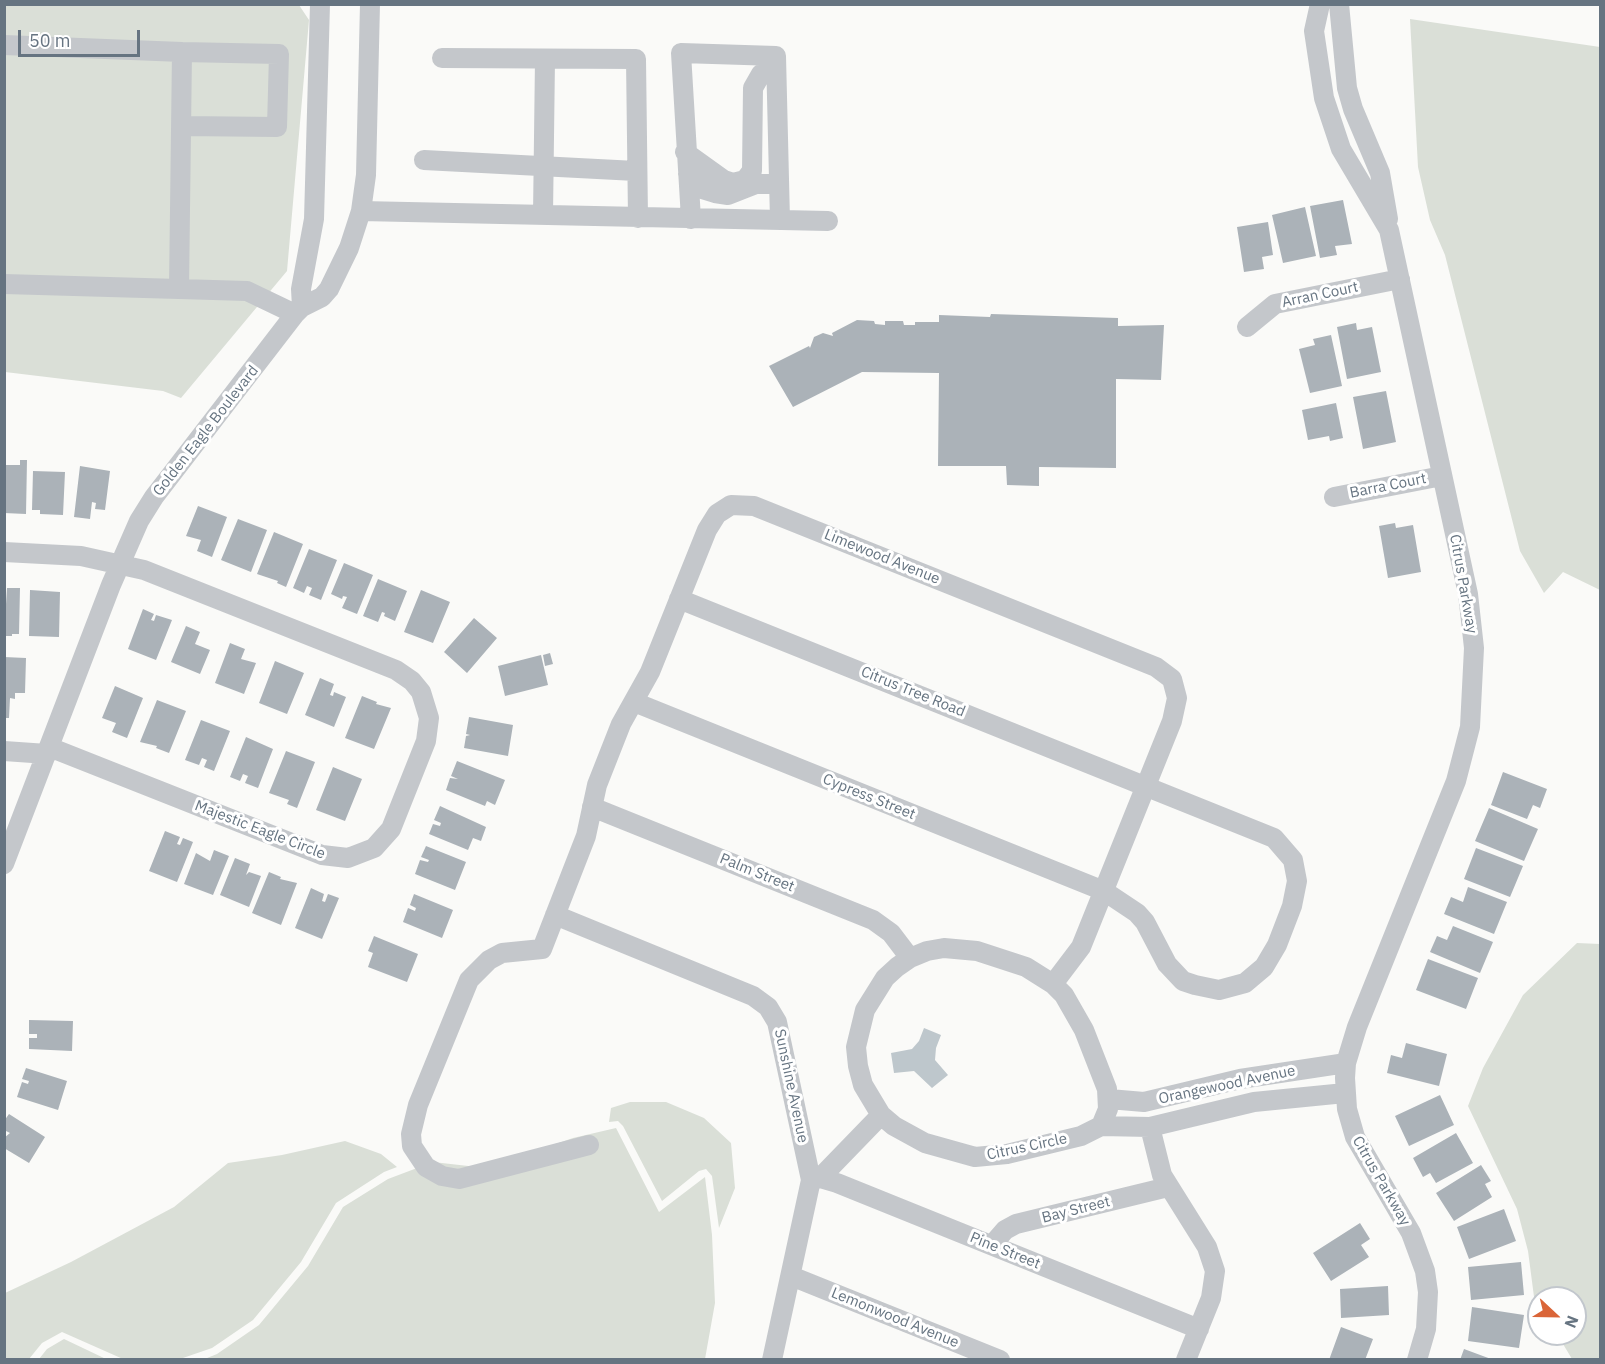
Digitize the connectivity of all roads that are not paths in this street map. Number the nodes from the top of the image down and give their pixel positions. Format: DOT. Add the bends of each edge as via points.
graph roads {
  1 [pos="320,4"];
  2 [pos="370,4"];
  3 [pos="1320,4"];
  4 [pos="1339,4"];
  5 [pos="4,45"];
  6 [pos="182,52"];
  7 [pos="442,58"];
  8 [pos="545,59"];
  9 [pos="776,65"];
  10 [pos="183,126"];
  11 [pos="1364,137"];
  12 [pos="1341,149"];
  13 [pos="685,152"];
  14 [pos="424,160"];
  15 [pos="544,166"];
  16 [pos="636,171"];
  17 [pos="688,174"];
  18 [pos="778,184"];
  19 [pos="361,211"];
  20 [pos="543,215"];
  21 [pos="638,218"];
  22 [pos="691,219"];
  23 [pos="780,220"];
  24 [pos="828,221"];
  25 [pos="1389,230"];
  26 [pos="1400,279"];
  27 [pos="4,284"];
  28 [pos="179,289"];
  29 [pos="299,310"];
  30 [pos="1247,327"];
  31 [pos="1442,476"];
  32 [pos="1334,497"];
  33 [pos="4,552"];
  34 [pos="121,563"];
  35 [pos="679,599"];
  36 [pos="634,702"];
  37 [pos="4,751"];
  38 [pos="48,751"];
  39 [pos="1146,786"];
  40 [pos="592,807"];
  41 [pos="4,864"];
  42 [pos="1104,891"];
  43 [pos="555,915"];
  44 [pos="910,958"];
  45 [pos="1053,984"];
  46 [pos="1346,1063"];
  47 [pos="1230,1081"];
  48 [pos="1345,1093"];
  49 [pos="1109,1099"];
  50 [pos="1239,1105"];
  51 [pos="881,1115"];
  52 [pos="1101,1126"];
  53 [pos="1149,1127"];
  54 [pos="589,1145"];
  55 [pos="815,1179"];
  56 [pos="1168,1187"];
  57 [pos="992,1245"];
  58 [pos="791,1276"];
  59 [pos="1198,1329"];
  60 [pos="772,1359"];
  61 [pos="1000,1359"];
  62 [pos="1186,1359"];
  63 [pos="1417,1359"];
  1 -- 29 [label="street" via="314,219"];
  2 -- 19 [label="street, Golden Eagle Boulevard" via="366,176"];
  3 -- 12 [label="street, Citrus Parkway" via="1314,31 1320,74"];
  4 -- 11 [label="street" via="1347,88"];
  5 -- 6 [label="street"];
  6 -- 10 [label="street"];
  6 -- 10 [label="street" via="279,54 277,127"];
  7 -- 8 [label="street"];
  8 -- 15 [label="street"];
  8 -- 16 [label="street" via="636,59"];
  9 -- 13 [label="street" via="760,74 753,88 752,171 745,180 724,180"];
  9 -- 13 [label="street" via="776,56 681,53"];
  9 -- 18 [label="street"];
  10 -- 28 [label="street"];
  11 -- 12 [label="street"];
  11 -- 25 [label="street" via="1385,190"];
  12 -- 25 [label="street, Citrus Parkway"];
  13 -- 17 [label="street"];
  14 -- 15 [label="street"];
  15 -- 16 [label="street"];
  15 -- 20 [label="street"];
  16 -- 21 [label="street"];
  17 -- 18 [label="street" via="702,189 728,195 756,184"];
  17 -- 22 [label="street"];
  18 -- 23 [label="street"];
  19 -- 20 [label="street"];
  19 -- 29 [label="street, Golden Eagle Boulevard" via="329,289"];
  20 -- 21 [label="street"];
  21 -- 22 [label="street"];
  22 -- 23 [label="street"];
  23 -- 24 [label="street"];
  25 -- 26 [label="street, Citrus Parkway"];
  26 -- 30 [label="street, Arran Court" via="1275,304"];
  26 -- 31 [label="street, Citrus Parkway"];
  27 -- 28 [label="street"];
  28 -- 29 [label="street" via="247,291"];
  29 -- 34 [label="street, Golden Eagle Boulevard" via="154,497"];
  31 -- 32 [label="street, Barra Court"];
  31 -- 46 [label="street, Citrus Parkway" via="1472,620 1474,674 1470,727 1456,780"];
  33 -- 34 [label="street, Majestic Eagle Circle" via="68,554"];
  34 -- 38 [label="street, Golden Eagle Boulevard"];
  34 -- 38 [label="street, Majestic Eagle Circle" via="396,670 412,681 428,707 426,741 391,829 374,849 348,858 321,855"];
  35 -- 36 [label="street, Limewood Avenue"];
  35 -- 39 [label="street, Citrus Tree Road"];
  35 -- 39 [label="street, Limewood Avenue" via="711,521 730,506 747,504 1113,650 1165,672 1176,688 1174,716"];
  36 -- 40 [label="street, Limewood Avenue" via="601,774"];
  36 -- 42 [label="street, Cypress Street"];
  37 -- 38 [label="street, Majestic Eagle Circle"];
  38 -- 41 [label="street, Golden Eagle Boulevard"];
  39 -- 42 [label="street, Limewood Avenue"];
  39 -- 42 [label="street" via="1282,844 1293,860 1297,881 1277,945 1264,967 1245,983 1219,990 1194,986 1174,973 1137,913"];
  40 -- 43 [label="street, Limewood Avenue" via="586,836"];
  40 -- 44 [label="street, Palm Street" via="873,920 891,933"];
  42 -- 45 [label="street, Limewood Avenue" via="1081,946"];
  43 -- 54 [label="street, Limewood Avenue" via="542,949 502,954 489,960 469,980 417,1104 412,1146 426,1167 459,1179"];
  43 -- 55 [label="street, Sunshine Avenue" via="743,991 768,1007 777,1022"];
  44 -- 45 [label="street, Citrus Circle" via="944,948 977,951 1026,967"];
  44 -- 51 [label="street, Citrus Circle" via="885,978 859,1028 858,1066 863,1085"];
  45 -- 49 [label="street, Citrus Circle" via="1084,1030"];
  46 -- 47 [label="street, Orangewood Avenue"];
  46 -- 48 [label="street, Citrus Parkway"];
  47 -- 49 [label="street, Orangewood Avenue" via="1144,1102"];
  47 -- 50 [label="street"];
  48 -- 50 [label="street"];
  48 -- 63 [label="street, Citrus Parkway" via="1354,1137 1411,1233 1425,1271 1426,1329"];
  49 -- 52 [label="street"];
  50 -- 53 [label="street"];
  51 -- 52 [label="street, Citrus Circle" via="925,1143 975,1157 992,1157 1082,1136"];
  51 -- 55 [label="street"];
  52 -- 53 [label="street"];
  53 -- 56 [label="street" via="1157,1163"];
  55 -- 57 [label="street, Pine Street"];
  55 -- 58 [label="street, Sunshine Avenue"];
  56 -- 57 [label="street, Bay Street" via="1016,1224"];
  56 -- 59 [label="street" via="1207,1247 1215,1271 1211,1298"];
  57 -- 59 [label="street, Pine Street"];
  58 -- 60 [label="street, Sunshine Avenue"];
  58 -- 61 [label="street, Lemonwood Avenue"];
  59 -- 62 [label="street"];
}
